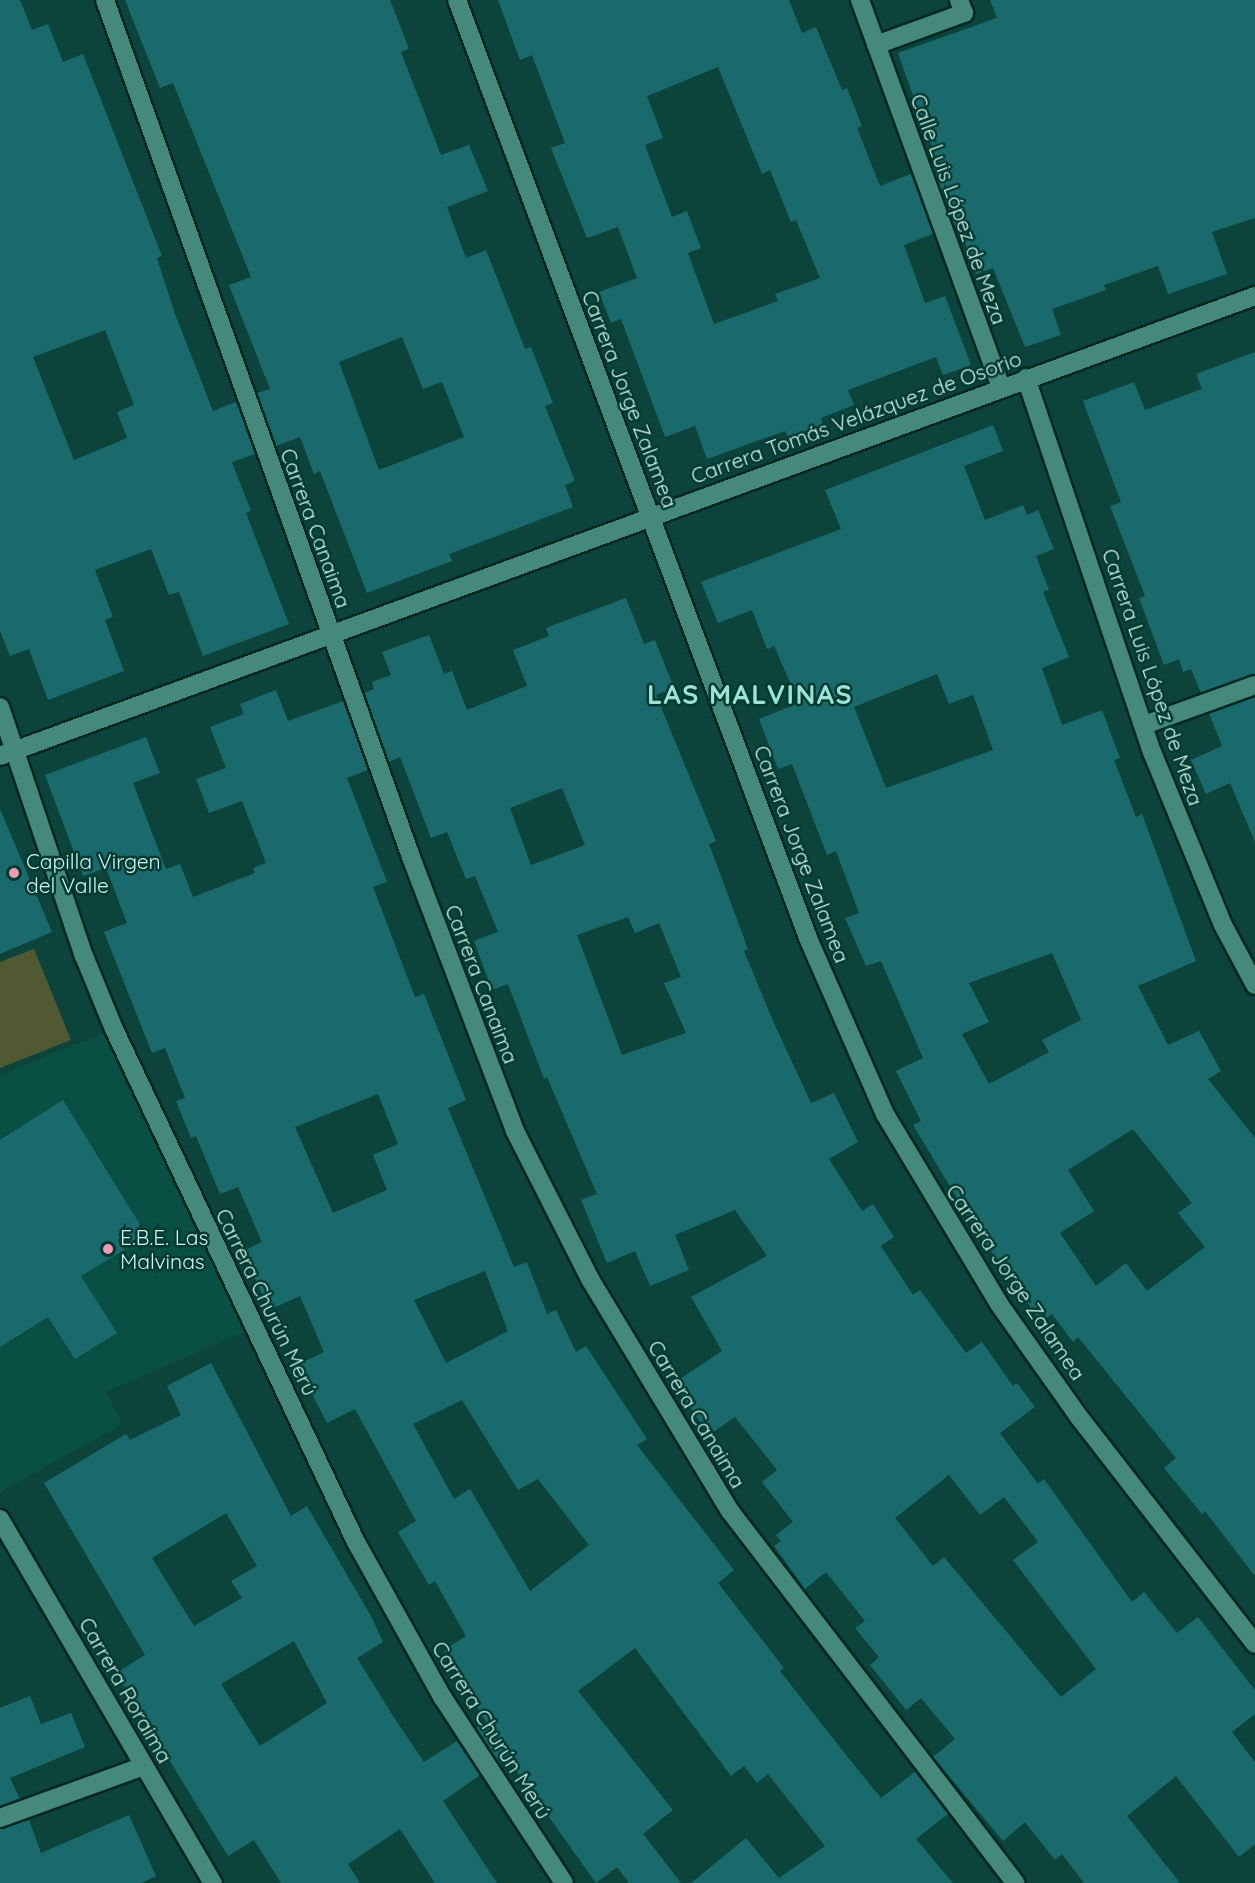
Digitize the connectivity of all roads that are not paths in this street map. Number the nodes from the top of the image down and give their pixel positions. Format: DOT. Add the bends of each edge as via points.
graph roads {
  1 [pos="105,0"];
  2 [pos="457,0"];
  3 [pos="860,0"];
  4 [pos="959,0"];
  5 [pos="876,45"];
  6 [pos="1255,296"];
  7 [pos="1026,378"];
  8 [pos="1001,387"];
  9 [pos="650,516"];
  10 [pos="331,635"];
  11 [pos="1255,685"];
  12 [pos="0,707"];
  13 [pos="1144,725"];
  14 [pos="7,753"];
  15 [pos="1255,985"];
  16 [pos="0,1519"];
  17 [pos="1255,1644"];
  18 [pos="144,1766"];
  19 [pos="0,1818"];
  20 [pos="213,1883"];
  21 [pos="564,1883"];
  22 [pos="1015,1883"];
  1 -- 10 [label="street, Carrera Canaima"];
  2 -- 9 [label="street, Carrera Jorge Zalamea"];
  3 -- 5 [label="street, Calle Luis López de Meza"];
  4 -- 5 [label="street" via="964,13"];
  5 -- 8 [label="street, Calle Luis López de Meza"];
  6 -- 7 [label="street, Carrera Tomás Velázquez de Osorio"];
  7 -- 8 [label="street, Carrera Tomás Velázquez de Osorio"];
  7 -- 13 [label="street, Carrera Luis López de Meza"];
  8 -- 9 [label="street, Carrera Tomás Velázquez de Osorio"];
  9 -- 10 [label="street, Carrera Tomás Velázquez de Osorio"];
  9 -- 17 [label="street, Carrera Jorge Zalamea" via="808,938 885,1114 999,1304 1079,1418"];
  10 -- 14 [label="street, Carrera Tomás Velázquez de Osorio"];
  10 -- 22 [label="street, Carrera Canaima" via="494,1080 515,1131 590,1279 730,1511"];
  11 -- 13 [label="street"];
  12 -- 14 [label="street, Carrera Churún Merú"];
  13 -- 15 [label="street, Carrera Luis López de Meza" via="1199,870"];
  14 -- 21 [label="street, Carrera Churún Merú" via="114,1029 356,1542 443,1698"];
  16 -- 18 [label="street, Carrera Roraima"];
  18 -- 19 [label="street"];
  18 -- 20 [label="street, Carrera Roraima"];
}
